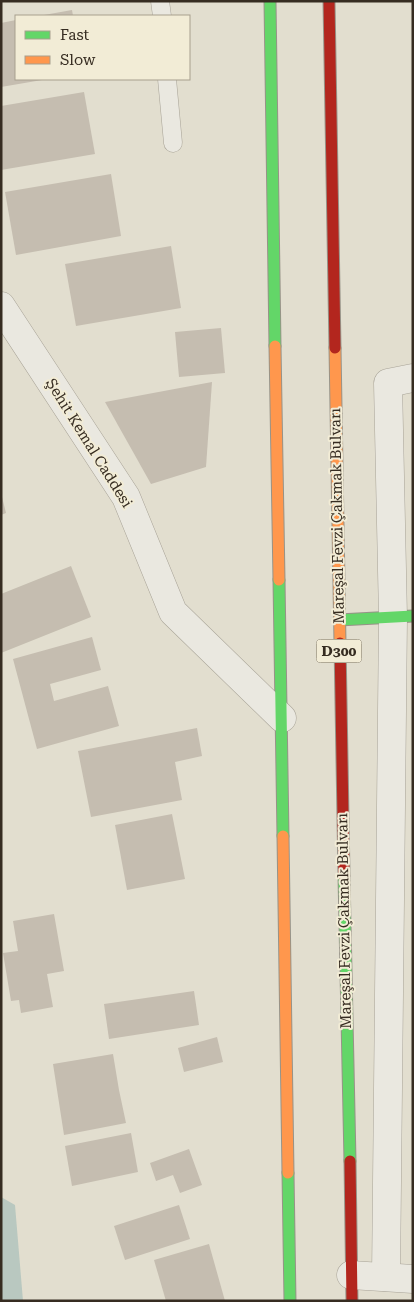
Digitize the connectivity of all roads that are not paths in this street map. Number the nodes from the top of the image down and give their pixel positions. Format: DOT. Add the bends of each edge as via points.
graph roads {
  1 [pos="160,1"];
  2 [pos="270,1"];
  3 [pos="329,1"];
  4 [pos="162,15"];
  5 [pos="167,80"];
  6 [pos="173,143"];
  7 [pos="1,306"];
  8 [pos="413,378"];
  9 [pos="403,617"];
  10 [pos="339,620"];
  11 [pos="282,718"];
  12 [pos="386,1277"];
  13 [pos="413,1279"];
  14 [pos="351,1288"];
  15 [pos="290,1301"];
  1 -- 4 [label="lane"];
  2 -- 11 [label="main road"];
  3 -- 10 [label="main road, Mareşal Fevzi Çakmak Bulvarı / D300"];
  5 -- 6 [label="lane"];
  7 -- 11 [label="street, Şehit Kemal Caddesi" via="126,497 173,612"];
  8 -- 9 [label="street" via="388,383"];
  9 -- 10 [label="main road"];
  9 -- 12 [label="street"];
  10 -- 14 [label="main road, Mareşal Fevzi Çakmak Bulvarı / D300"];
  11 -- 15 [label="main road"];
  12 -- 13 [label="street"];
  12 -- 14 [label="street"];
}
